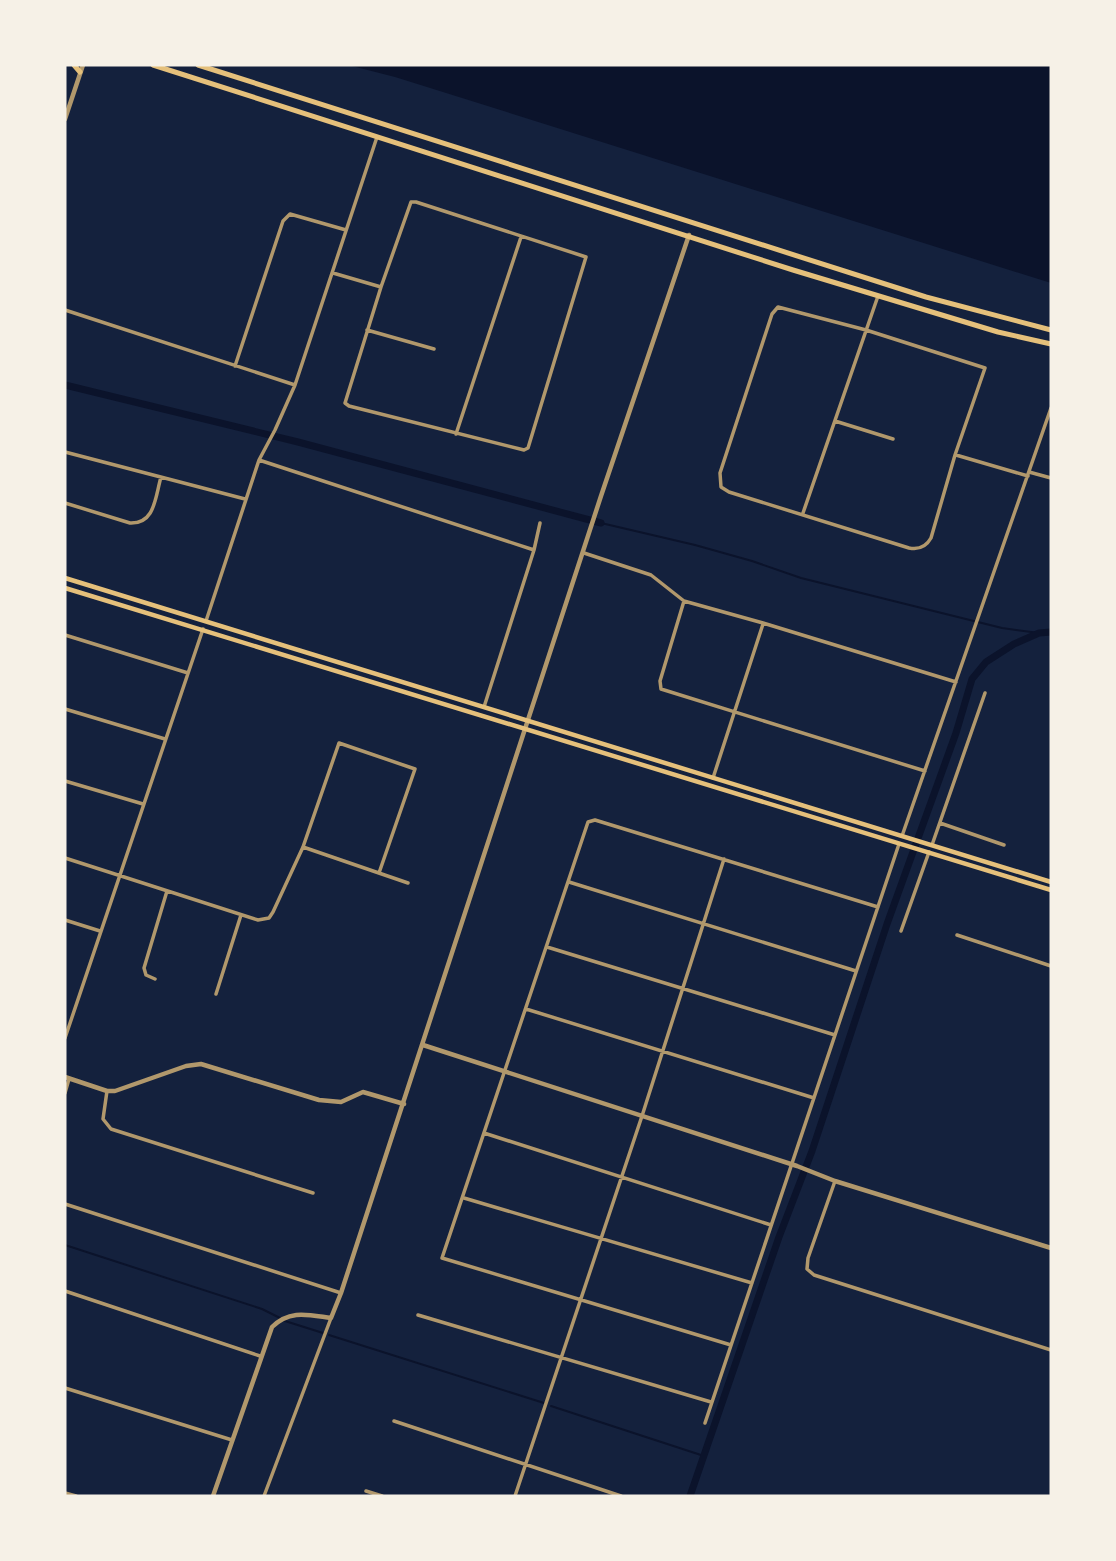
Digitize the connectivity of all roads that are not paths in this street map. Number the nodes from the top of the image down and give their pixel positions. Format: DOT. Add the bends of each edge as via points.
graph roads {
  1 [pos="74,65"];
  2 [pos="83,65"];
  3 [pos="153,65"];
  4 [pos="198,65"];
  5 [pos="80,72"];
  6 [pos="65,118"];
  7 [pos="377,137"];
  8 [pos="346,230"];
  9 [pos="689,235"];
  10 [pos="521,237"];
  11 [pos="333,273"];
  12 [pos="381,287"];
  13 [pos="878,296"];
  14 [pos="65,310"];
  15 [pos="367,330"];
  16 [pos="866,330"];
  17 [pos="1051,330"];
  18 [pos="1051,344"];
  19 [pos="434,349"];
  20 [pos="235,366"];
  21 [pos="295,385"];
  22 [pos="1051,408"];
  23 [pos="835,421"];
  24 [pos="456,433"];
  25 [pos="893,439"];
  26 [pos="65,452"];
  27 [pos="955,455"];
  28 [pos="259,460"];
  29 [pos="1029,474"];
  30 [pos="161,477"];
  31 [pos="1051,478"];
  32 [pos="245,499"];
  33 [pos="65,503"];
  34 [pos="803,513"];
  35 [pos="540,523"];
  36 [pos="534,550"];
  37 [pos="584,553"];
  38 [pos="65,578"];
  39 [pos="65,588"];
  40 [pos="684,601"];
  41 [pos="206,621"];
  42 [pos="763,622"];
  43 [pos="203,629"];
  44 [pos="65,635"];
  45 [pos="188,673"];
  46 [pos="956,682"];
  47 [pos="985,693"];
  48 [pos="484,707"];
  49 [pos="65,709"];
  50 [pos="734,712"];
  51 [pos="527,721"];
  52 [pos="525,729"];
  53 [pos="165,739"];
  54 [pos="925,771"];
  55 [pos="713,778"];
  56 [pos="65,781"];
  57 [pos="143,804"];
  58 [pos="939,823"];
  59 [pos="903,836"];
  60 [pos="900,843"];
  61 [pos="931,845"];
  62 [pos="1004,845"];
  63 [pos="303,847"];
  64 [pos="928,852"];
  65 [pos="65,858"];
  66 [pos="724,859"];
  67 [pos="379,873"];
  68 [pos="119,875"];
  69 [pos="569,882"];
  70 [pos="1051,882"];
  71 [pos="408,883"];
  72 [pos="1051,890"];
  73 [pos="167,891"];
  74 [pos="878,907"];
  75 [pos="241,915"];
  76 [pos="65,920"];
  77 [pos="703,924"];
  78 [pos="100,931"];
  79 [pos="901,931"];
  80 [pos="957,935"];
  81 [pos="547,947"];
  82 [pos="1051,966"];
  83 [pos="856,971"];
  84 [pos="155,979"];
  85 [pos="683,988"];
  86 [pos="216,994"];
  87 [pos="526,1009"];
  88 [pos="835,1035"];
  89 [pos="65,1038"];
  90 [pos="423,1045"];
  91 [pos="663,1051"];
  92 [pos="505,1072"];
  93 [pos="67,1078"];
  94 [pos="107,1091"];
  95 [pos="65,1093"];
  96 [pos="814,1098"];
  97 [pos="404,1104"];
  98 [pos="642,1116"];
  99 [pos="484,1133"];
  100 [pos="794,1165"];
  101 [pos="622,1177"];
  102 [pos="835,1181"];
  103 [pos="313,1193"];
  104 [pos="464,1198"];
  105 [pos="65,1205"];
  106 [pos="771,1225"];
  107 [pos="601,1238"];
  108 [pos="1051,1248"];
  109 [pos="752,1283"];
  110 [pos="65,1291"];
  111 [pos="341,1293"];
  112 [pos="580,1300"];
  113 [pos="418,1315"];
  114 [pos="331,1318"];
  115 [pos="731,1345"];
  116 [pos="1051,1350"];
  117 [pos="260,1356"];
  118 [pos="561,1358"];
  119 [pos="65,1388"];
  120 [pos="712,1402"];
  121 [pos="394,1421"];
  122 [pos="705,1423"];
  123 [pos="232,1440"];
  124 [pos="525,1465"];
  125 [pos="366,1491"];
  126 [pos="65,1493"];
  127 [pos="76,1496"];
  128 [pos="213,1496"];
  129 [pos="264,1496"];
  130 [pos="382,1496"];
  131 [pos="515,1496"];
  132 [pos="621,1496"];
  1 -- 5 [label="main road"];
  2 -- 5 [label="street"];
  3 -- 7 [label="main road"];
  4 -- 17 [label="main road" via="926,297"];
  5 -- 6 [label="street"];
  7 -- 8 [label="street"];
  7 -- 9 [label="main road"];
  8 -- 11 [label="street"];
  8 -- 20 [label="street" via="289,214 283,221"];
  9 -- 13 [label="main road"];
  9 -- 37 [label="street"];
  10 -- 12 [label="street" via="411,202"];
  10 -- 24 [label="street"];
  10 -- 24 [label="street" via="586,257 528,448"];
  11 -- 12 [label="street"];
  11 -- 21 [label="street"];
  12 -- 15 [label="street"];
  13 -- 16 [label="street"];
  13 -- 18 [label="main road"];
  14 -- 20 [label="street"];
  15 -- 19 [label="street"];
  15 -- 24 [label="street" via="345,402"];
  16 -- 23 [label="street"];
  16 -- 27 [label="street" via="985,369"];
  16 -- 34 [label="street" via="785,307 772,314 719,484 729,492"];
  20 -- 21 [label="street"];
  21 -- 28 [label="street"];
  22 -- 29 [label="street"];
  23 -- 25 [label="street"];
  23 -- 34 [label="street"];
  26 -- 30 [label="street"];
  27 -- 29 [label="street"];
  27 -- 34 [label="street" via="926,546 909,548"];
  28 -- 32 [label="street"];
  28 -- 36 [label="street"];
  29 -- 31 [label="street"];
  29 -- 46 [label="street"];
  30 -- 32 [label="street"];
  30 -- 33 [label="street" via="149,517 141,523"];
  32 -- 41 [label="street"];
  35 -- 36 [label="street"];
  36 -- 48 [label="street"];
  37 -- 40 [label="street" via="651,576"];
  37 -- 51 [label="street"];
  38 -- 41 [label="main road"];
  39 -- 43 [label="main road"];
  40 -- 42 [label="street"];
  40 -- 50 [label="street" via="660,688"];
  41 -- 48 [label="main road"];
  42 -- 46 [label="street"];
  42 -- 50 [label="street"];
  43 -- 45 [label="street"];
  43 -- 52 [label="main road"];
  44 -- 45 [label="street"];
  45 -- 53 [label="street"];
  46 -- 54 [label="street"];
  47 -- 58 [label="street"];
  48 -- 51 [label="main road"];
  49 -- 53 [label="street"];
  50 -- 54 [label="street"];
  50 -- 55 [label="street"];
  51 -- 52 [label="street"];
  51 -- 55 [label="main road"];
  52 -- 60 [label="main road"];
  52 -- 90 [label="street"];
  53 -- 57 [label="street"];
  54 -- 59 [label="street"];
  55 -- 59 [label="main road"];
  56 -- 57 [label="street"];
  57 -- 68 [label="street"];
  58 -- 61 [label="street"];
  58 -- 62 [label="street"];
  59 -- 61 [label="main road"];
  60 -- 64 [label="main road"];
  60 -- 74 [label="street"];
  61 -- 70 [label="main road"];
  63 -- 67 [label="street"];
  63 -- 67 [label="street" via="339,743 415,769"];
  63 -- 75 [label="street" via="271,916 262,920"];
  64 -- 72 [label="main road"];
  64 -- 79 [label="street"];
  65 -- 68 [label="street"];
  66 -- 69 [label="street" via="591,820"];
  66 -- 74 [label="street"];
  66 -- 77 [label="street"];
  67 -- 71 [label="street"];
  68 -- 73 [label="street"];
  68 -- 78 [label="street"];
  69 -- 77 [label="street"];
  69 -- 81 [label="street"];
  73 -- 75 [label="street"];
  73 -- 84 [label="street" via="144,968 146,975"];
  74 -- 83 [label="street"];
  75 -- 86 [label="street"];
  76 -- 78 [label="street"];
  77 -- 83 [label="street"];
  77 -- 85 [label="street"];
  78 -- 89 [label="street"];
  80 -- 82 [label="street"];
  81 -- 85 [label="street"];
  81 -- 87 [label="street"];
  83 -- 88 [label="street"];
  85 -- 88 [label="street"];
  85 -- 91 [label="street"];
  87 -- 91 [label="street"];
  87 -- 92 [label="street"];
  88 -- 96 [label="street"];
  90 -- 92 [label="street"];
  90 -- 97 [label="street"];
  91 -- 96 [label="street"];
  91 -- 98 [label="street"];
  92 -- 98 [label="street"];
  92 -- 99 [label="street"];
  93 -- 94 [label="street"];
  93 -- 95 [label="street"];
  94 -- 97 [label="street" via="198,1063 319,1100 341,1102 363,1092"];
  94 -- 103 [label="street" via="103,1119 111,1129"];
  96 -- 100 [label="street"];
  97 -- 111 [label="street"];
  98 -- 100 [label="street"];
  98 -- 101 [label="street"];
  99 -- 101 [label="street"];
  99 -- 104 [label="street"];
  100 -- 102 [label="street"];
  100 -- 106 [label="street"];
  101 -- 106 [label="street"];
  101 -- 107 [label="street"];
  102 -- 108 [label="street"];
  102 -- 116 [label="street" via="808,1258 807,1269 814,1275"];
  104 -- 107 [label="street"];
  104 -- 112 [label="street" via="442,1258"];
  105 -- 111 [label="street"];
  106 -- 109 [label="street"];
  107 -- 109 [label="street"];
  107 -- 112 [label="street"];
  109 -- 115 [label="street"];
  110 -- 117 [label="street"];
  111 -- 114 [label="street"];
  112 -- 115 [label="street"];
  112 -- 118 [label="street"];
  113 -- 118 [label="street"];
  114 -- 117 [label="street" via="301,1313 276,1323"];
  114 -- 129 [label="street"];
  115 -- 120 [label="street"];
  117 -- 123 [label="street"];
  118 -- 120 [label="street"];
  118 -- 124 [label="street"];
  119 -- 123 [label="street"];
  120 -- 122 [label="street"];
  121 -- 124 [label="street"];
  123 -- 128 [label="street"];
  124 -- 131 [label="street"];
  124 -- 132 [label="street"];
  125 -- 130 [label="street"];
  126 -- 127 [label="street"];
}
